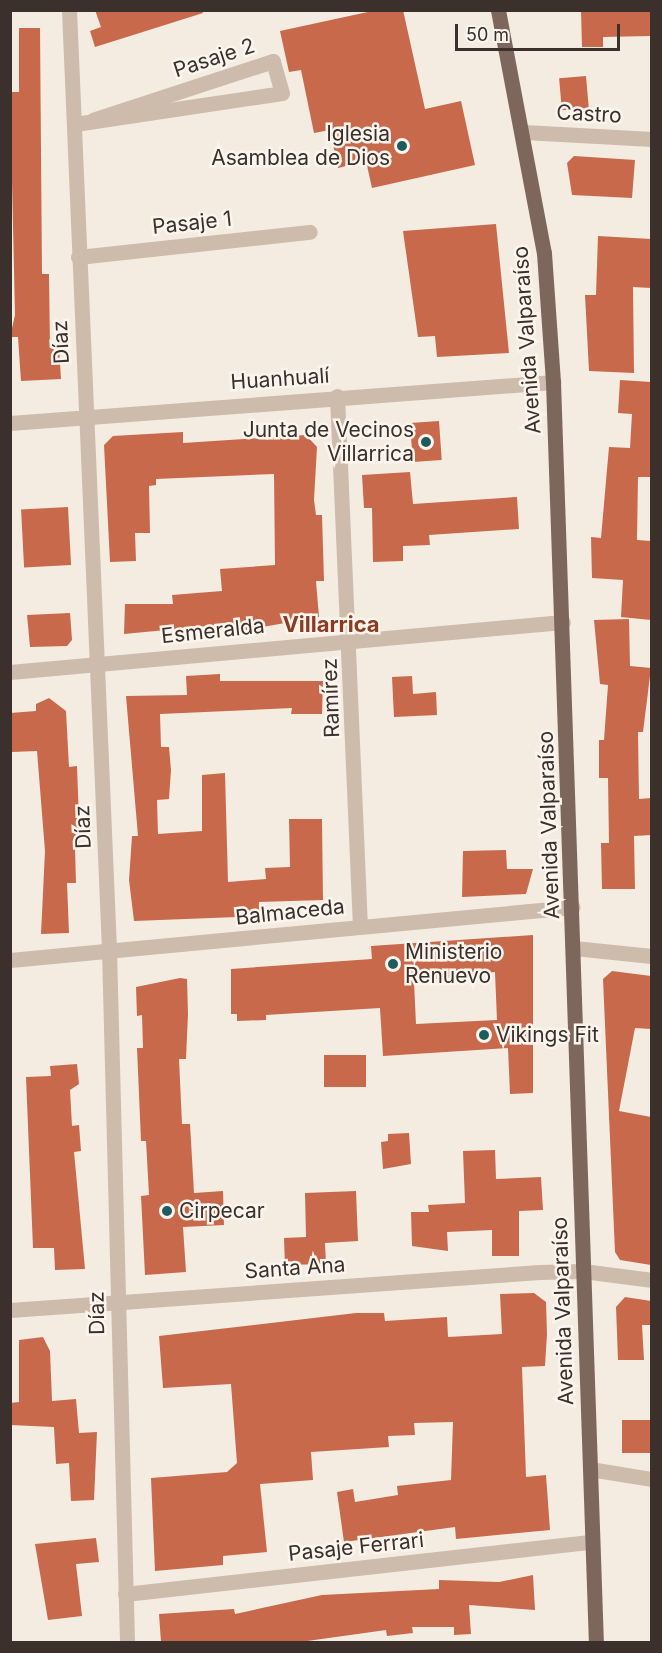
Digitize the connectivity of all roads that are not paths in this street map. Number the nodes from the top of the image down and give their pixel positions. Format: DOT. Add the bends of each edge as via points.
graph roads {
  1 [pos="69,10"];
  2 [pos="498,10"];
  3 [pos="93,120"];
  4 [pos="75,124"];
  5 [pos="524,132"];
  6 [pos="651,139"];
  7 [pos="310,232"];
  8 [pos="78,256"];
  9 [pos="554,382"];
  10 [pos="337,396"];
  11 [pos="86,414"];
  12 [pos="10,423"];
  13 [pos="563,621"];
  14 [pos="350,638"];
  15 [pos="98,663"];
  16 [pos="10,672"];
  17 [pos="573,908"];
  18 [pos="360,926"];
  19 [pos="574,948"];
  20 [pos="109,950"];
  21 [pos="651,957"];
  22 [pos="10,960"];
  23 [pos="582,1271"];
  24 [pos="651,1280"];
  25 [pos="118,1301"];
  26 [pos="10,1310"];
  27 [pos="590,1469"];
  28 [pos="651,1479"];
  29 [pos="592,1542"];
  30 [pos="125,1594"];
  31 [pos="127,1642"];
  32 [pos="596,1642"];
  1 -- 4 [label="street, Díaz"];
  2 -- 5 [label="main road, Avenida Valparaíso"];
  3 -- 3 [label="street, Pasaje 2" via="270,95 282,93 273,61"];
  3 -- 4 [label="street, Pasaje 2"];
  4 -- 8 [label="street, Díaz"];
  5 -- 6 [label="street, Castro"];
  5 -- 9 [label="main road, Avenida Valparaíso" via="547,277"];
  7 -- 8 [label="street, Pasaje 1"];
  8 -- 11 [label="street, Díaz"];
  9 -- 10 [label="street, Huanhualí"];
  9 -- 13 [label="main road, Avenida Valparaíso"];
  10 -- 11 [label="street, Huanhualí"];
  10 -- 14 [label="street, Ramírez"];
  11 -- 12 [label="street, Huanhualí"];
  11 -- 15 [label="street, Díaz"];
  13 -- 14 [label="street, Esmeralda"];
  13 -- 17 [label="main road, Avenida Valparaíso"];
  14 -- 15 [label="street, Esmeralda"];
  14 -- 18 [label="street, Ramírez"];
  15 -- 16 [label="street, Esmeralda"];
  15 -- 20 [label="street, Díaz"];
  17 -- 18 [label="street, Balmaceda"];
  17 -- 19 [label="main road, Avenida Valparaíso"];
  18 -- 20 [label="street, Balmaceda"];
  19 -- 21 [label="street"];
  19 -- 23 [label="main road, Avenida Valparaíso"];
  20 -- 22 [label="street, Balmaceda"];
  20 -- 25 [label="street, Díaz"];
  23 -- 24 [label="street, Santa Ana"];
  23 -- 25 [label="street, Santa Ana"];
  23 -- 27 [label="main road, Avenida Valparaíso"];
  25 -- 26 [label="street, Santa Ana"];
  25 -- 30 [label="street, Díaz"];
  27 -- 28 [label="street"];
  27 -- 29 [label="main road, Avenida Valparaíso"];
  29 -- 30 [label="street, Pasaje Ferrari"];
  29 -- 32 [label="main road, Avenida Valparaíso"];
  30 -- 31 [label="street, Díaz"];
}
